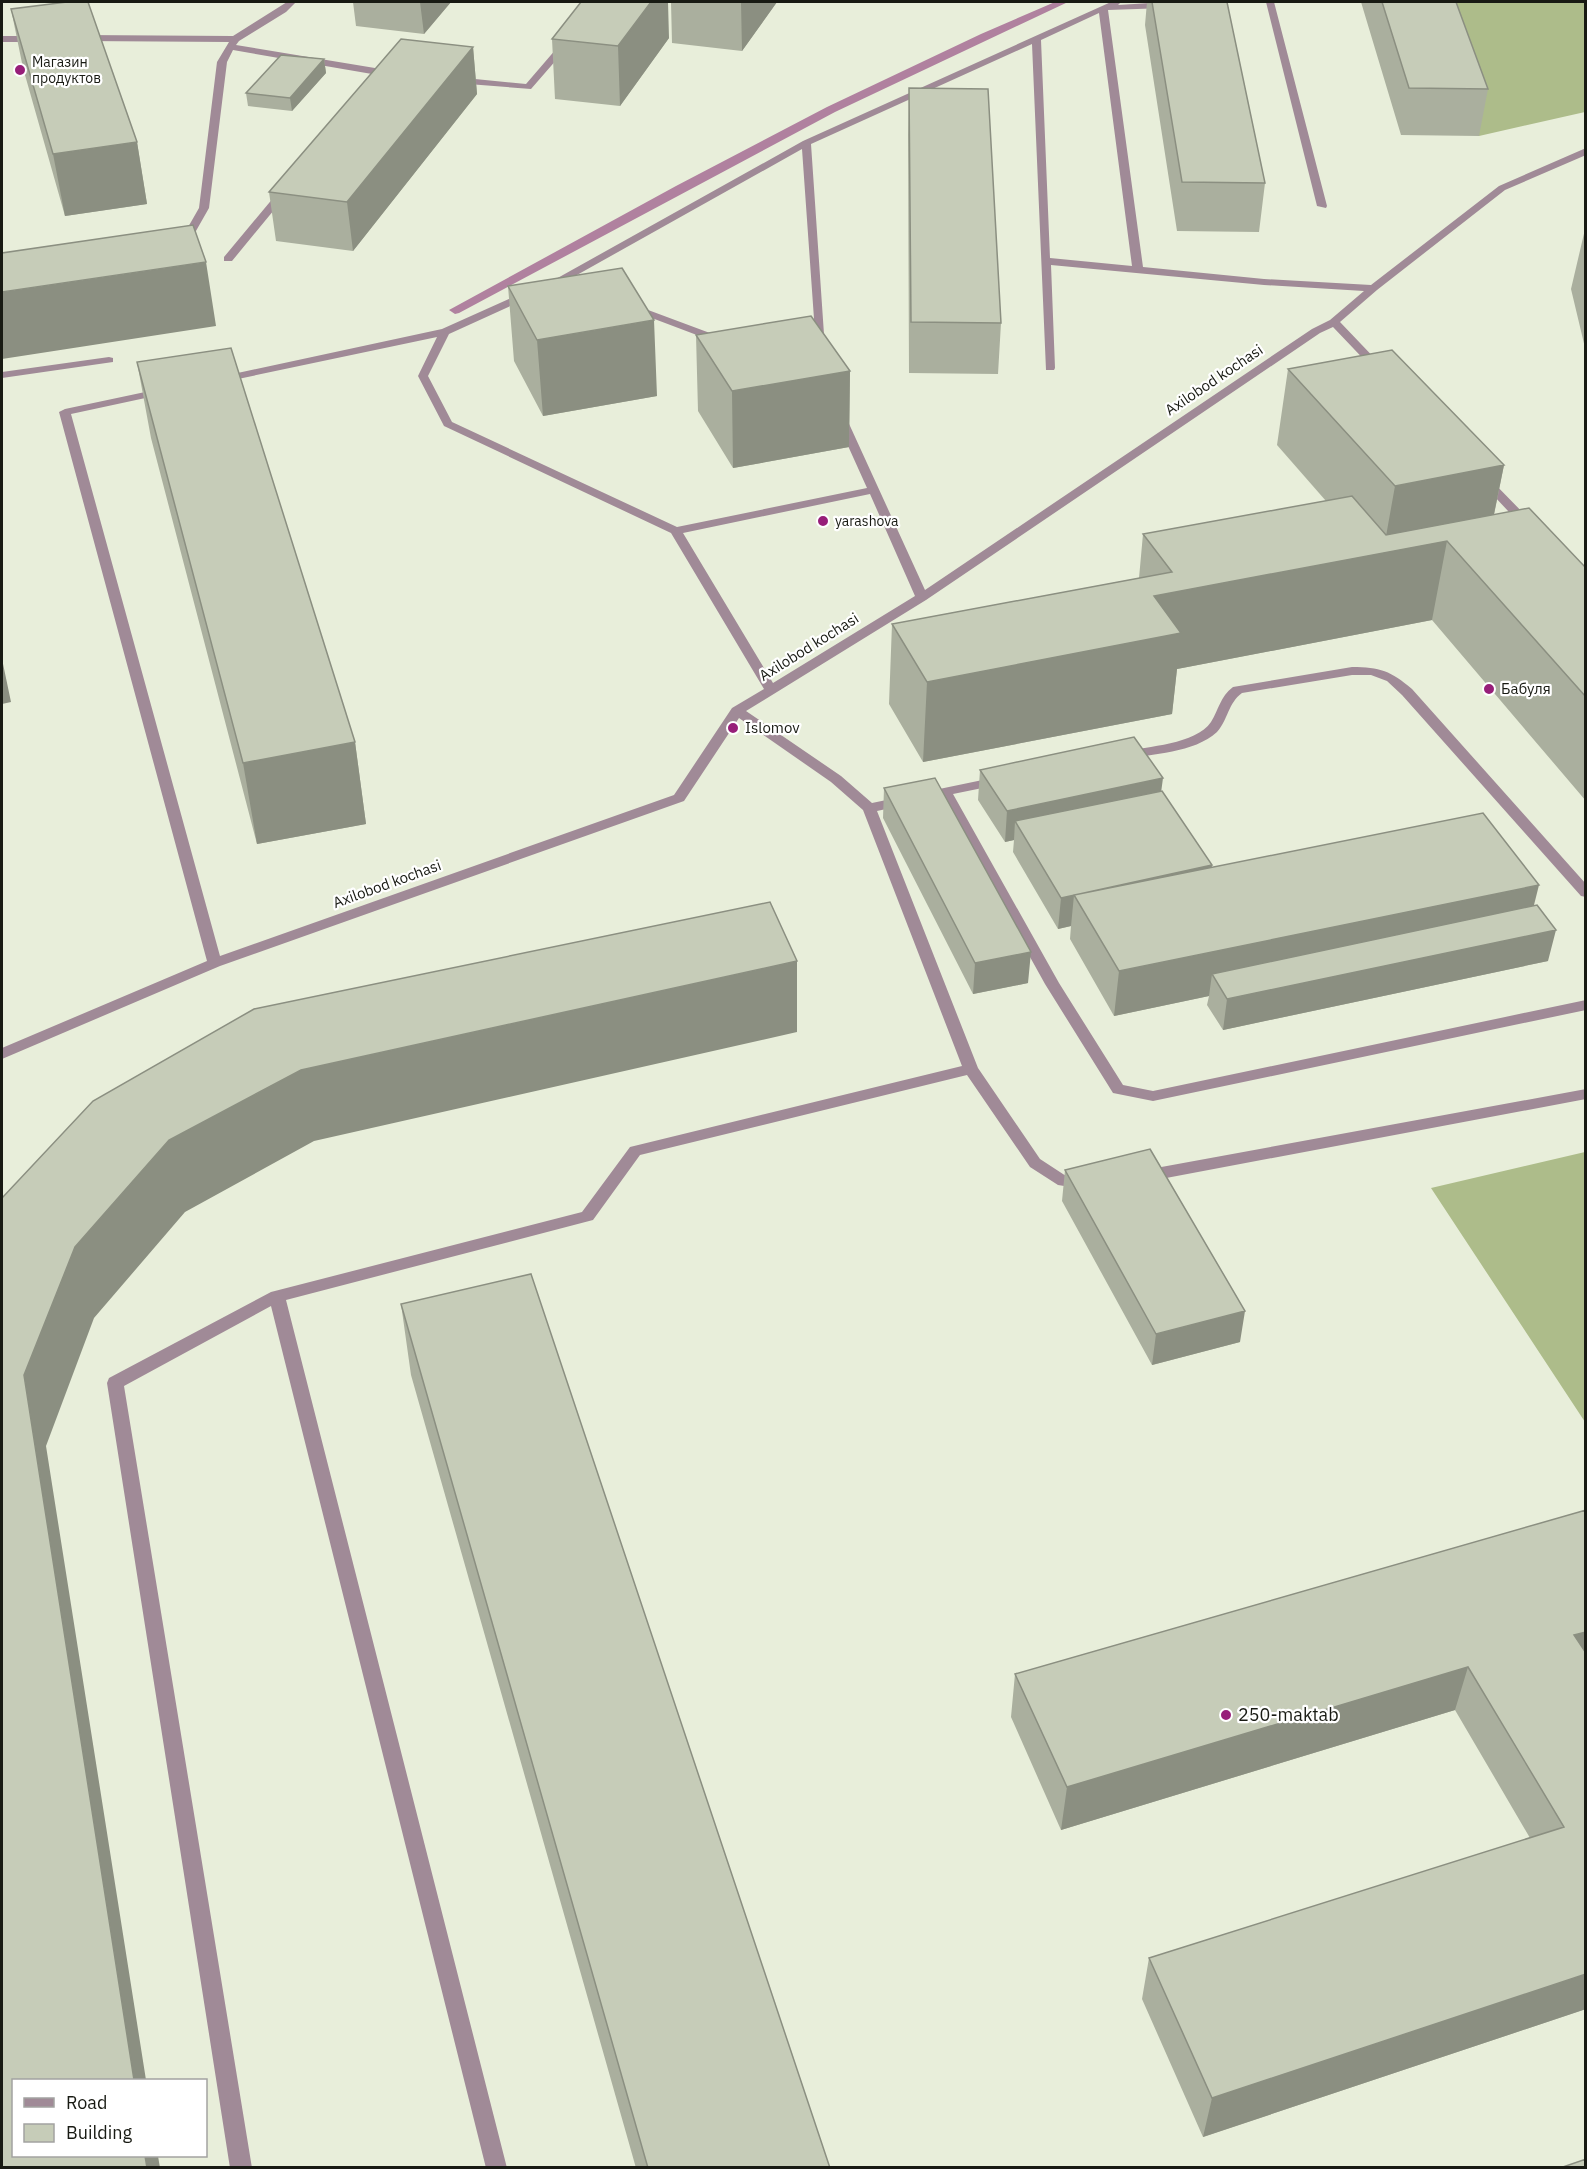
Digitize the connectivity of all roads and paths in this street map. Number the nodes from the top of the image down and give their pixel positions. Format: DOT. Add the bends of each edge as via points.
graph roads {
  1 [pos="292,2"];
  2 [pos="1117,2"];
  3 [pos="1270,2"];
  4 [pos="1180,4"];
  5 [pos="1103,8"];
  6 [pos="572,36"];
  7 [pos="70,38"];
  8 [pos="1036,38"];
  9 [pos="2,39"];
  10 [pos="46,39"];
  11 [pos="233,43"];
  12 [pos="383,73"];
  13 [pos="406,75"];
  14 [pos="442,79"];
  15 [pos="376,82"];
  16 [pos="807,143"];
  17 [pos="1586,151"];
  18 [pos="287,188"];
  19 [pos="1322,206"];
  20 [pos="177,254"];
  21 [pos="228,259"];
  22 [pos="1046,261"];
  23 [pos="1138,270"];
  24 [pos="548,285"];
  25 [pos="581,288"];
  26 [pos="1373,288"];
  27 [pos="625,305"];
  28 [pos="1334,322"];
  29 [pos="445,332"];
  30 [pos="736,346"];
  31 [pos="822,356"];
  32 [pos="109,360"];
  33 [pos="1050,368"];
  34 [pos="1383,373"];
  35 [pos="2,375"];
  36 [pos="203,383"];
  37 [pos="180,388"];
  38 [pos="837,410"];
  39 [pos="1472,466"];
  40 [pos="874,490"];
  41 [pos="676,531"];
  42 [pos="1537,534"];
  43 [pos="922,597"];
  44 [pos="771,690"];
  45 [pos="736,711"];
  46 [pos="1115,756"];
  47 [pos="1013,778"];
  48 [pos="945,792"];
  49 [pos="869,808"];
  50 [pos="1586,893"];
  51 [pos="215,963"];
  52 [pos="1586,1005"];
  53 [pos="2,1054"];
  54 [pos="971,1069"];
  55 [pos="1586,1094"];
  56 [pos="1133,1178"];
  57 [pos="1098,1185"];
  58 [pos="277,1296"];
  59 [pos="241,2168"];
  60 [pos="497,2168"];
  1 -- 11 [label="street"];
  2 -- 5 [label="street"];
  3 -- 19 [label="street"];
  4 -- 5 [label="street"];
  5 -- 8 [label="street"];
  5 -- 23 [label="street"];
  6 -- 14 [label="street" via="528,87"];
  7 -- 11 [label="street" via="161,37"];
  8 -- 16 [label="street"];
  8 -- 22 [label="street"];
  9 -- 10 [label="street"];
  11 -- 12 [label="street"];
  11 -- 20 [label="street" via="222,62 204,208"];
  12 -- 13 [label="street"];
  12 -- 15 [label="street"];
  16 -- 24 [label="street"];
  16 -- 31 [label="street"];
  17 -- 26 [label="street, Axilobod kochasi" via="1502,188"];
  18 -- 21 [label="street"];
  22 -- 23 [label="street"];
  22 -- 33 [label="street"];
  23 -- 26 [label="street"];
  24 -- 25 [label="street"];
  24 -- 29 [label="street"];
  26 -- 28 [label="street, Axilobod kochasi"];
  27 -- 30 [label="street"];
  28 -- 34 [label="street"];
  28 -- 43 [label="street, Axilobod kochasi"];
  29 -- 36 [label="street"];
  29 -- 41 [label="street" via="423,376 448,424"];
  32 -- 35 [label="street"];
  37 -- 51 [label="street" via="65,412"];
  38 -- 40 [label="street"];
  39 -- 42 [label="street"];
  40 -- 41 [label="street"];
  40 -- 43 [label="street"];
  41 -- 44 [label="street"];
  43 -- 44 [label="street, Axilobod kochasi"];
  44 -- 45 [label="street, Axilobod kochasi"];
  45 -- 49 [label="street" via="837,779"];
  45 -- 51 [label="street, Axilobod kochasi" via="679,798"];
  46 -- 50 [label="street" via="1194,740 1214,728 1228,696 1239,690 1373,671 1391,678 1407,692"];
  47 -- 48 [label="street"];
  48 -- 49 [label="street"];
  48 -- 52 [label="street" via="1052,984 1118,1089 1152,1096"];
  49 -- 54 [label="street"];
  51 -- 53 [label="street, Axilobod kochasi"];
  54 -- 57 [label="street" via="1035,1163 1063,1181"];
  54 -- 58 [label="street" via="634,1151 587,1216"];
  55 -- 56 [label="street"];
  58 -- 59 [label="street" via="115,1383"];
  58 -- 60 [label="street"];
}
